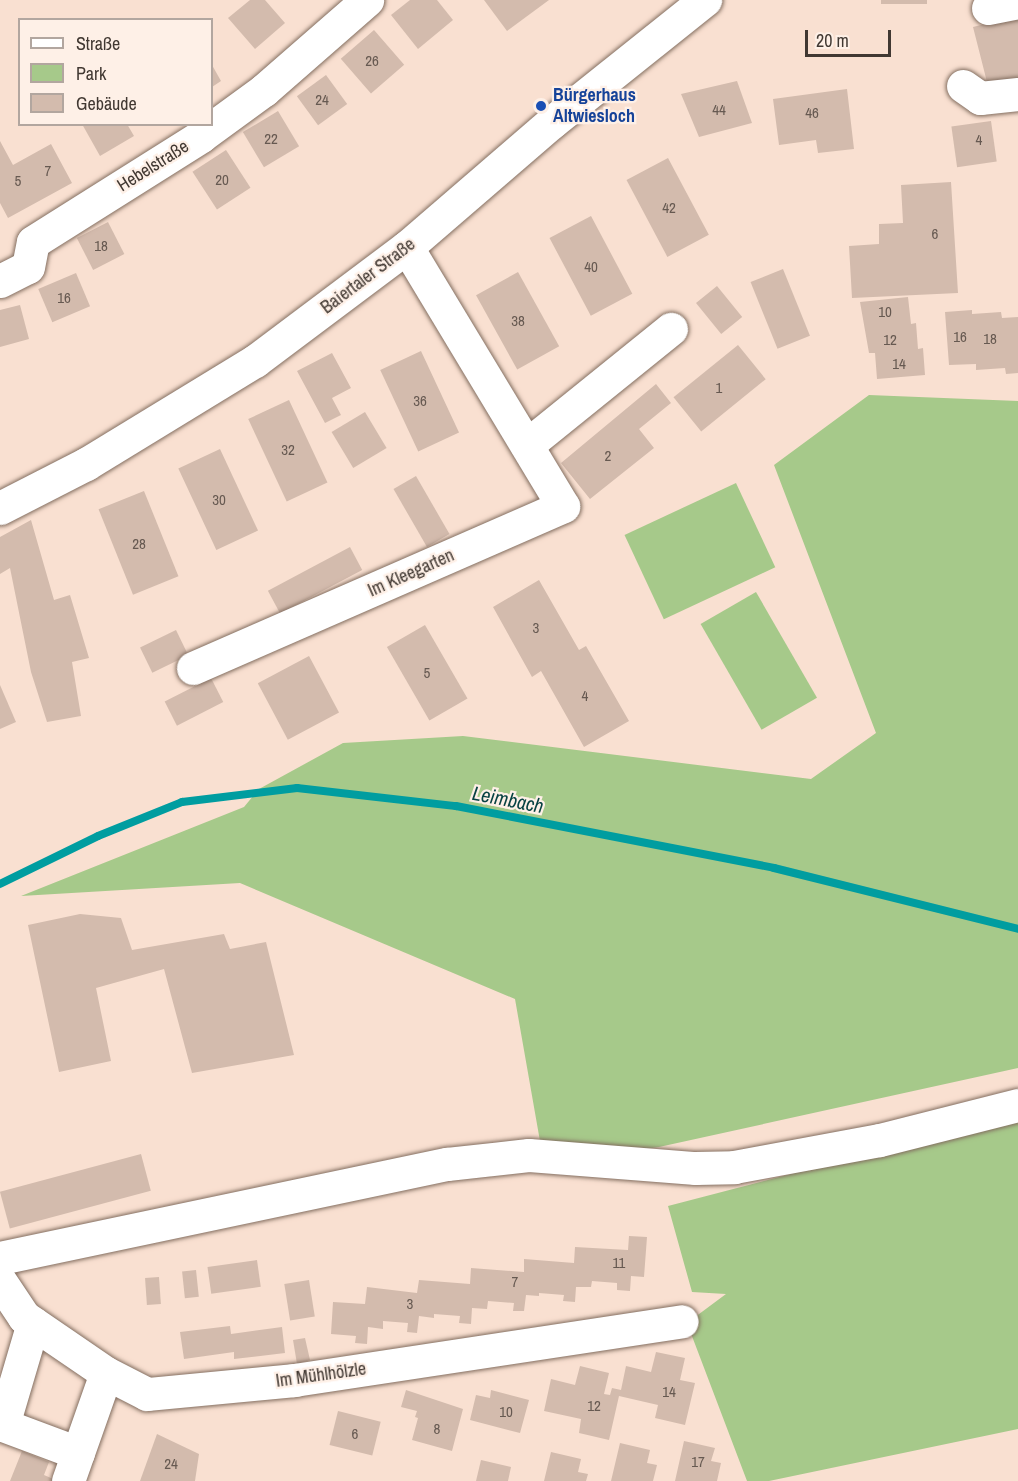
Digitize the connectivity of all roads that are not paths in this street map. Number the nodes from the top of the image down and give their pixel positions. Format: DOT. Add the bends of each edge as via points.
graph roads {
  1 [pos="367,0"];
  2 [pos="705,0"];
  3 [pos="963,86"];
  4 [pos="1018,94"];
  5 [pos="407,248"];
  6 [pos="0,281"];
  7 [pos="671,329"];
  8 [pos="527,445"];
  9 [pos="0,508"];
  10 [pos="193,668"];
  11 [pos="1018,1105"];
  12 [pos="0,1258"];
  13 [pos="0,1281"];
  14 [pos="682,1321"];
  15 [pos="19,1322"];
  16 [pos="106,1373"];
  17 [pos="73,1467"];
  1 -- 6 [label="street, Hebelstraße" via="264,90 201,136 33,242 28,267"];
  2 -- 5 [label="street, Baiertaler Straße" via="552,122"];
  3 -- 4 [label="street" via="980,98"];
  5 -- 8 [label="street, Im Kleegarten"];
  5 -- 9 [label="street, Baiertaler Straße" via="255,361 86,464"];
  7 -- 8 [label="street"];
  8 -- 10 [label="street, Im Kleegarten" via="563,506"];
  11 -- 12 [label="street" via="880,1140 735,1167 695,1168 529,1155 447,1164"];
  13 -- 15 [label="street, Im Mühlhölzle"];
  14 -- 16 [label="street, Im Mühlhölzle" via="294,1380 147,1395"];
  15 -- 16 [label="street, Im Mühlhölzle"];
  15 -- 17 [label="street" via="3,1425"];
  16 -- 17 [label="street"];
}
